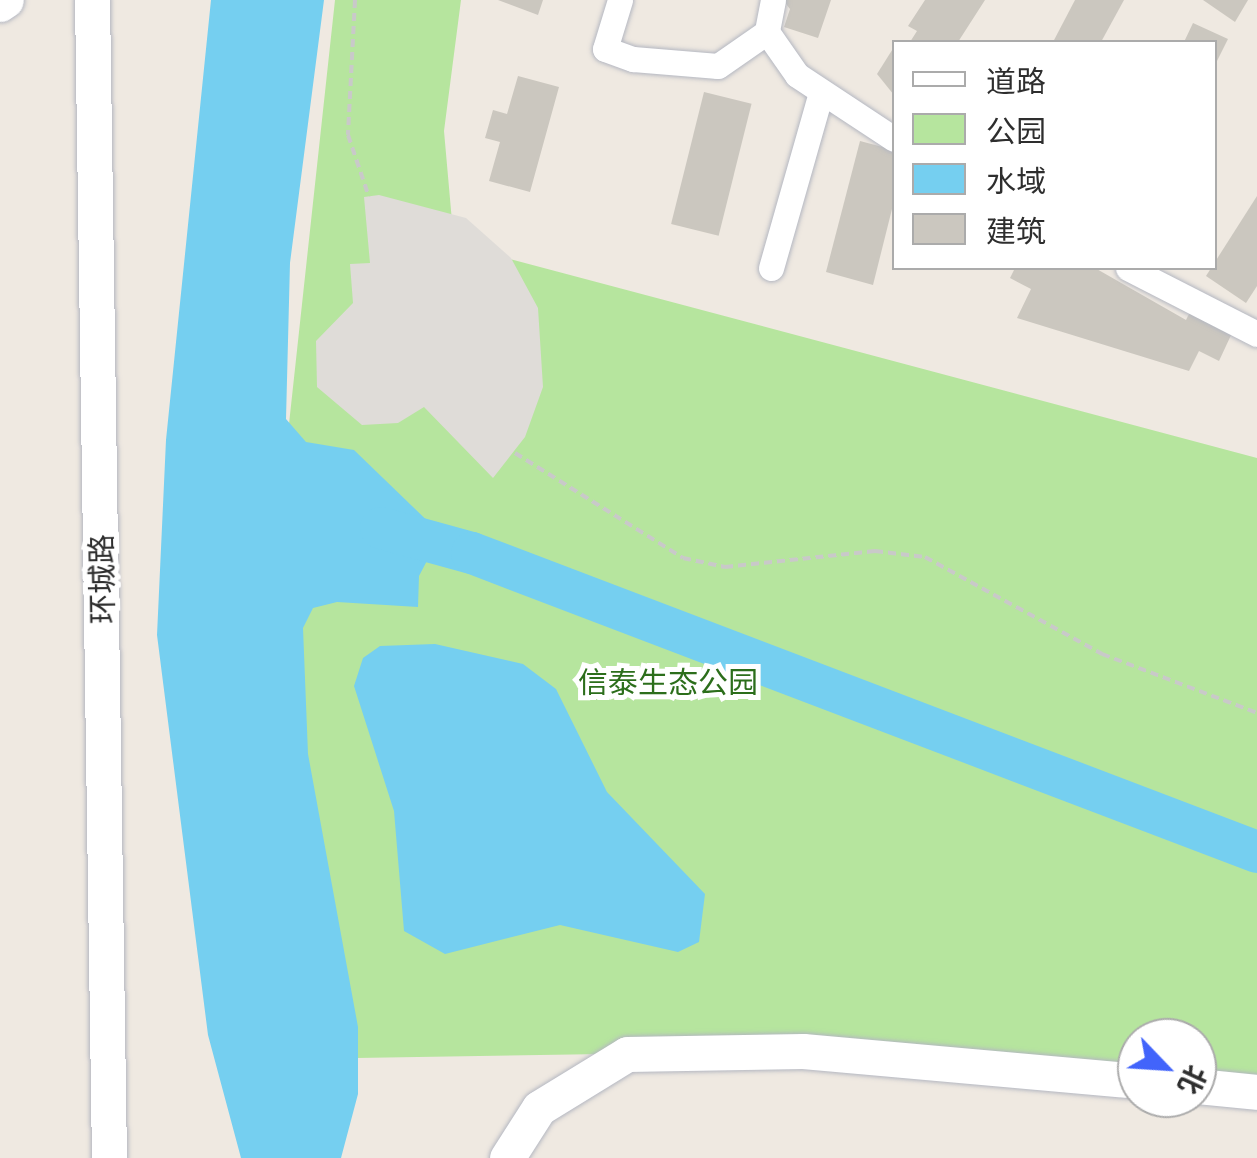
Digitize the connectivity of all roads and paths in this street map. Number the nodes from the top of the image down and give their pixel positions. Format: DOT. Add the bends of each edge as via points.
graph roads {
  1 [pos="92,0"];
  2 [pos="355,0"];
  3 [pos="620,0"];
  4 [pos="773,0"];
  5 [pos="768,32"];
  6 [pos="821,92"];
  7 [pos="892,139"];
  8 [pos="369,196"];
  9 [pos="771,268"];
  10 [pos="1132,270"];
  11 [pos="1257,334"];
  12 [pos="515,453"];
  13 [pos="1257,713"];
  14 [pos="1117,1079"];
  15 [pos="1217,1088"];
  16 [pos="1257,1092"];
  17 [pos="108,1158"];
  18 [pos="507,1158"];
  1 -- 17 [label="street, 环城路"];
  2 -- 8 [label="path" via="348,134"];
  3 -- 5 [label="street" via="605,48 634,59 718,66"];
  4 -- 5 [label="street"];
  5 -- 6 [label="street" via="796,75"];
  6 -- 7 [label="street"];
  6 -- 9 [label="street"];
  10 -- 11 [label="street"];
  12 -- 13 [label="path" via="684,558 726,566 875,551 925,557 1102,654"];
  14 -- 18 [label="street" via="803,1050 627,1054 539,1108"];
  15 -- 16 [label="street"];
}
